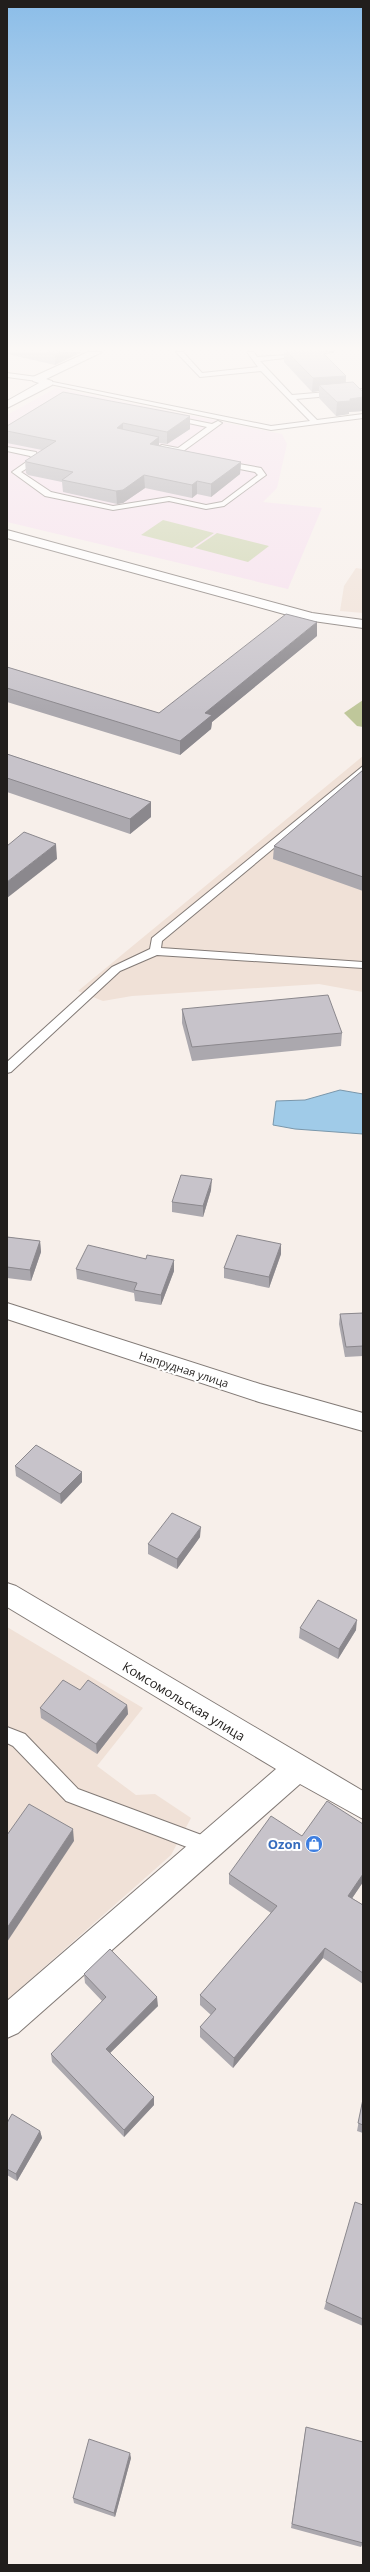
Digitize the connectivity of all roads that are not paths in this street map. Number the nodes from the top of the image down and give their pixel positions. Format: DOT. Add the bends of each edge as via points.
graph roads {
  1 [pos="16,472"];
  2 [pos="260,472"];
  3 [pos="7,534"];
  4 [pos="363,624"];
  5 [pos="363,769"];
  6 [pos="155,951"];
  7 [pos="363,965"];
  8 [pos="7,1068"];
  9 [pos="7,1311"];
  10 [pos="363,1422"];
  11 [pos="7,1594"];
  12 [pos="7,1735"];
  13 [pos="297,1769"];
  14 [pos="363,1806"];
  15 [pos="208,1846"];
  16 [pos="7,2022"];
  1 -- 2 [label="lane" via="48,494 113,508 169,499 206,507 224,504 262,475"];
  3 -- 4 [label="street" via="311,617"];
  5 -- 6 [label="lane" via="156,940"];
  6 -- 7 [label="lane"];
  6 -- 8 [label="lane" via="116,969"];
  9 -- 10 [label="street, Напрудная улица" via="259,1393"];
  11 -- 13 [label="street, Комсомольская улица"];
  12 -- 15 [label="lane" via="18,1740 72,1795"];
  13 -- 14 [label="street, Комсомольская улица"];
  13 -- 15 [label="street"];
  15 -- 16 [label="street"];
}
